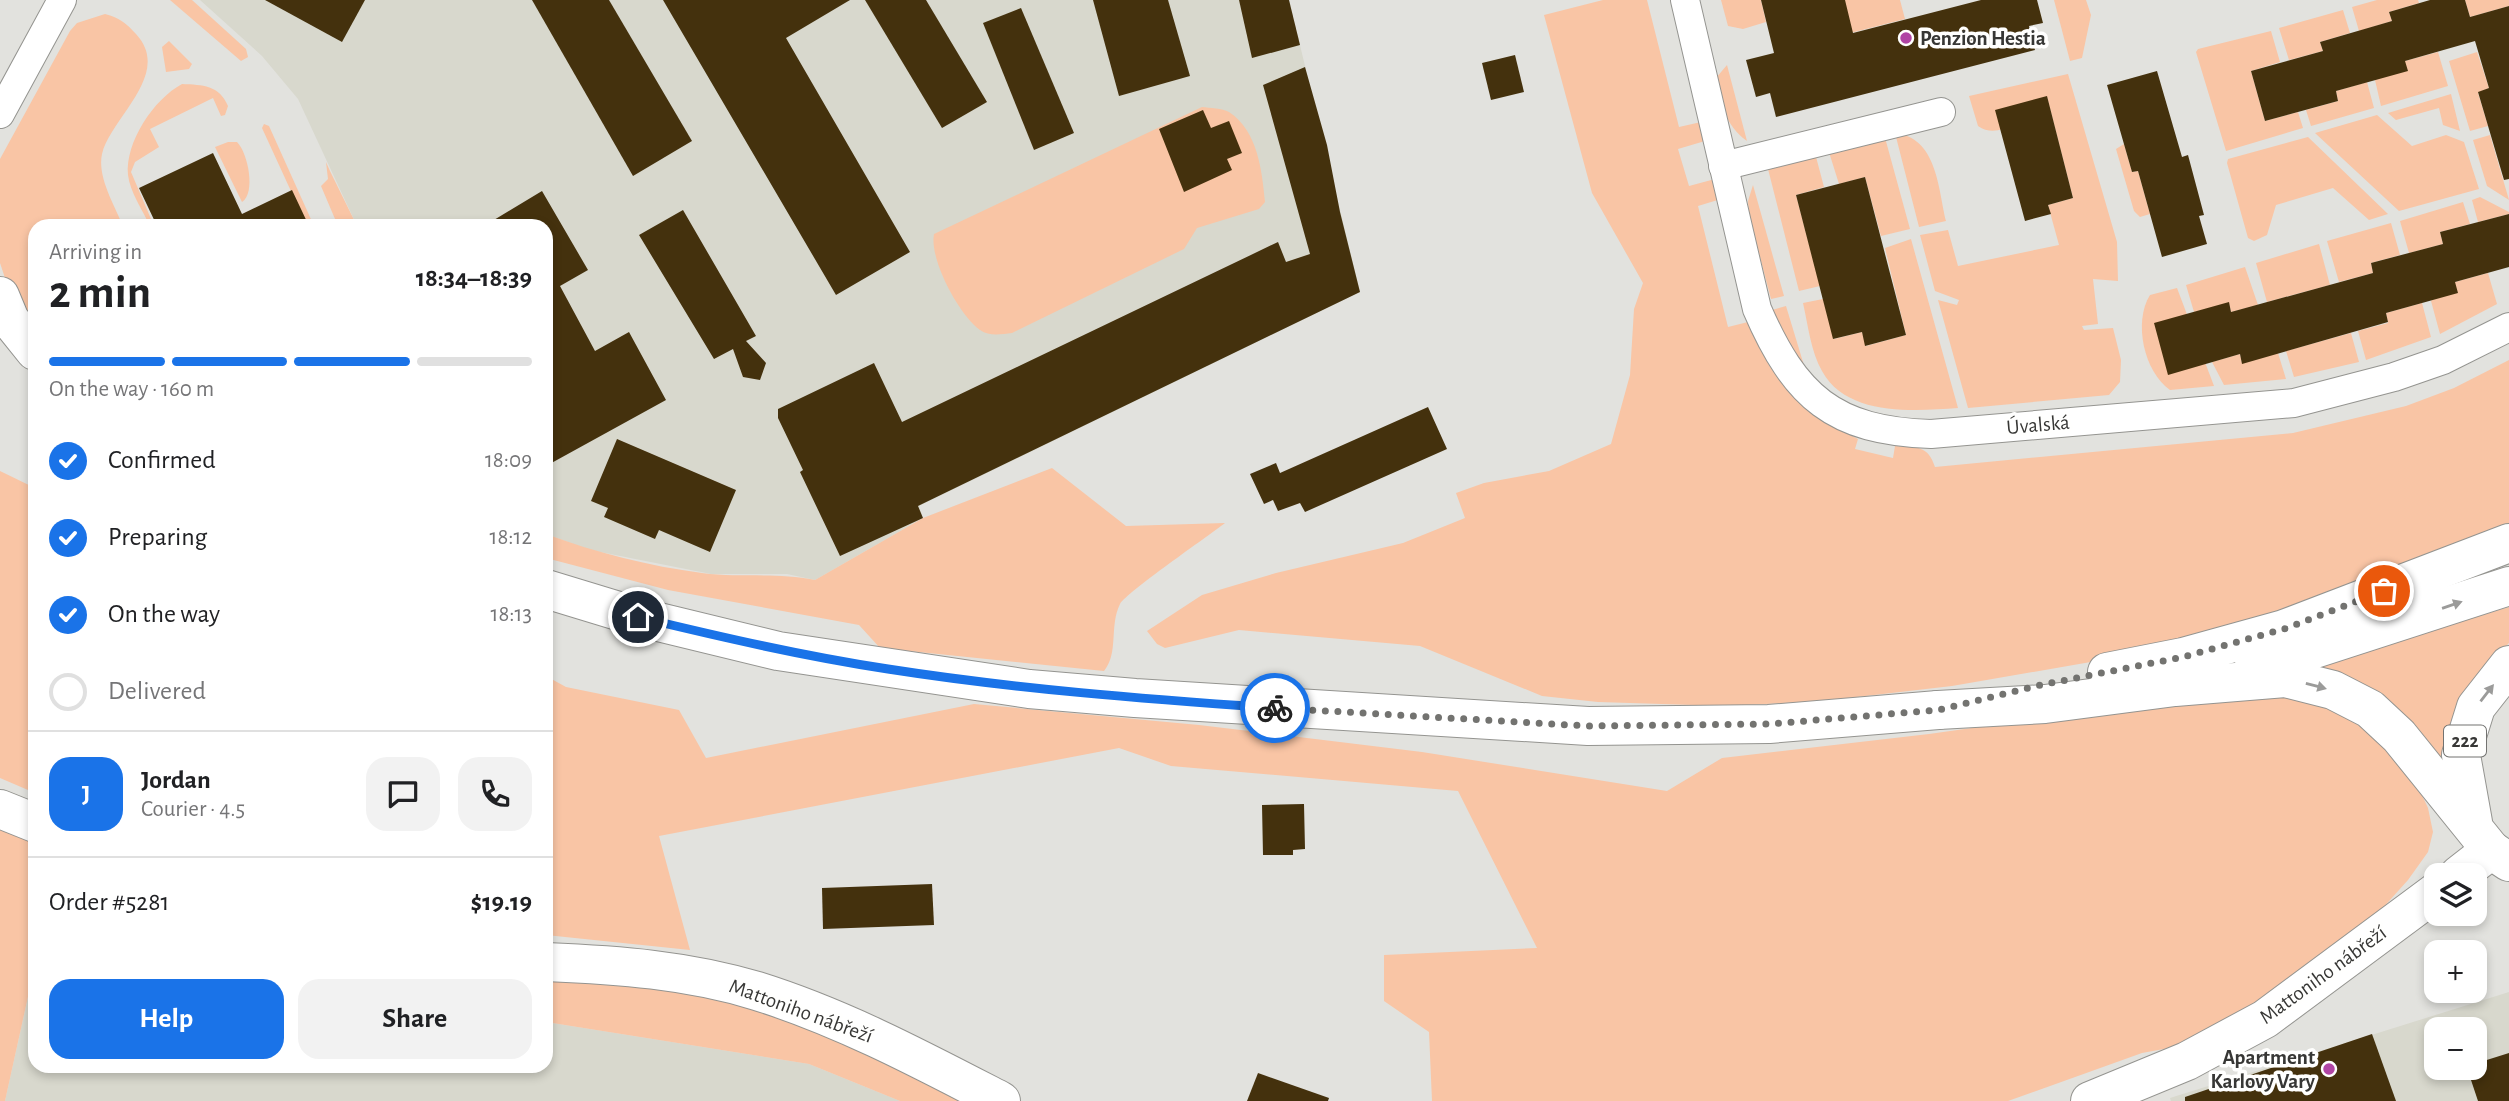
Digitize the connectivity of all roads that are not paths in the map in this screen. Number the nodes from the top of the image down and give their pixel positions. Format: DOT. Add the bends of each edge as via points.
graph roads {
  1 [pos="62,0"];
  2 [pos="1685,0"];
  3 [pos="1941,112"];
  4 [pos="0,114"];
  5 [pos="1723,166"];
  6 [pos="0,296"];
  7 [pos="2509,327"];
  8 [pos="28,342"];
  9 [pos="0,353"];
  10 [pos="28,368"];
  11 [pos="2509,543"];
  12 [pos="2509,586"];
  13 [pos="553,591"];
  14 [pos="2509,665"];
  15 [pos="2175,687"];
  16 [pos="1938,710"];
  17 [pos="0,809"];
  18 [pos="28,820"];
  19 [pos="2491,847"];
  20 [pos="2473,863"];
  21 [pos="2424,901"];
  22 [pos="553,962"];
  23 [pos="1001,1101"];
  24 [pos="2090,1101"];
  1 -- 4 [label="street"];
  2 -- 5 [label="street, Úvalská"];
  3 -- 5 [label="street"];
  5 -- 7 [label="street, Úvalská" via="1757,309 1789,370 1825,407 1889,433 1968,432 2294,402 2443,360"];
  6 -- 8 [label="main road" via="10,320"];
  9 -- 10 [label="main road"];
  11 -- 16 [label="main road" via="2284,629 2183,657"];
  15 -- 12 [label="main road, one-way" via="2274,664"];
  13 -- 16 [label="main road" via="638,617 778,650 1029,689 1588,726 1769,724"];
  19 -- 14 [label="main road, 222, one-way" via="2461,755 2476,707"];
  15 -- 16 [label="main road" via="2045,704"];
  15 -- 19 [label="main road, one-way" via="2285,678 2333,690 2370,709 2399,736"];
  17 -- 18 [label="main road"];
  19 -- 20 [label="main road"];
  21 -- 24 [label="main road, Mattoniho nábřeží" via="2265,1019 2187,1061"];
  22 -- 23 [label="main road, Mattoniho nábřeží" via="625,965 757,991 879,1039"];
}
